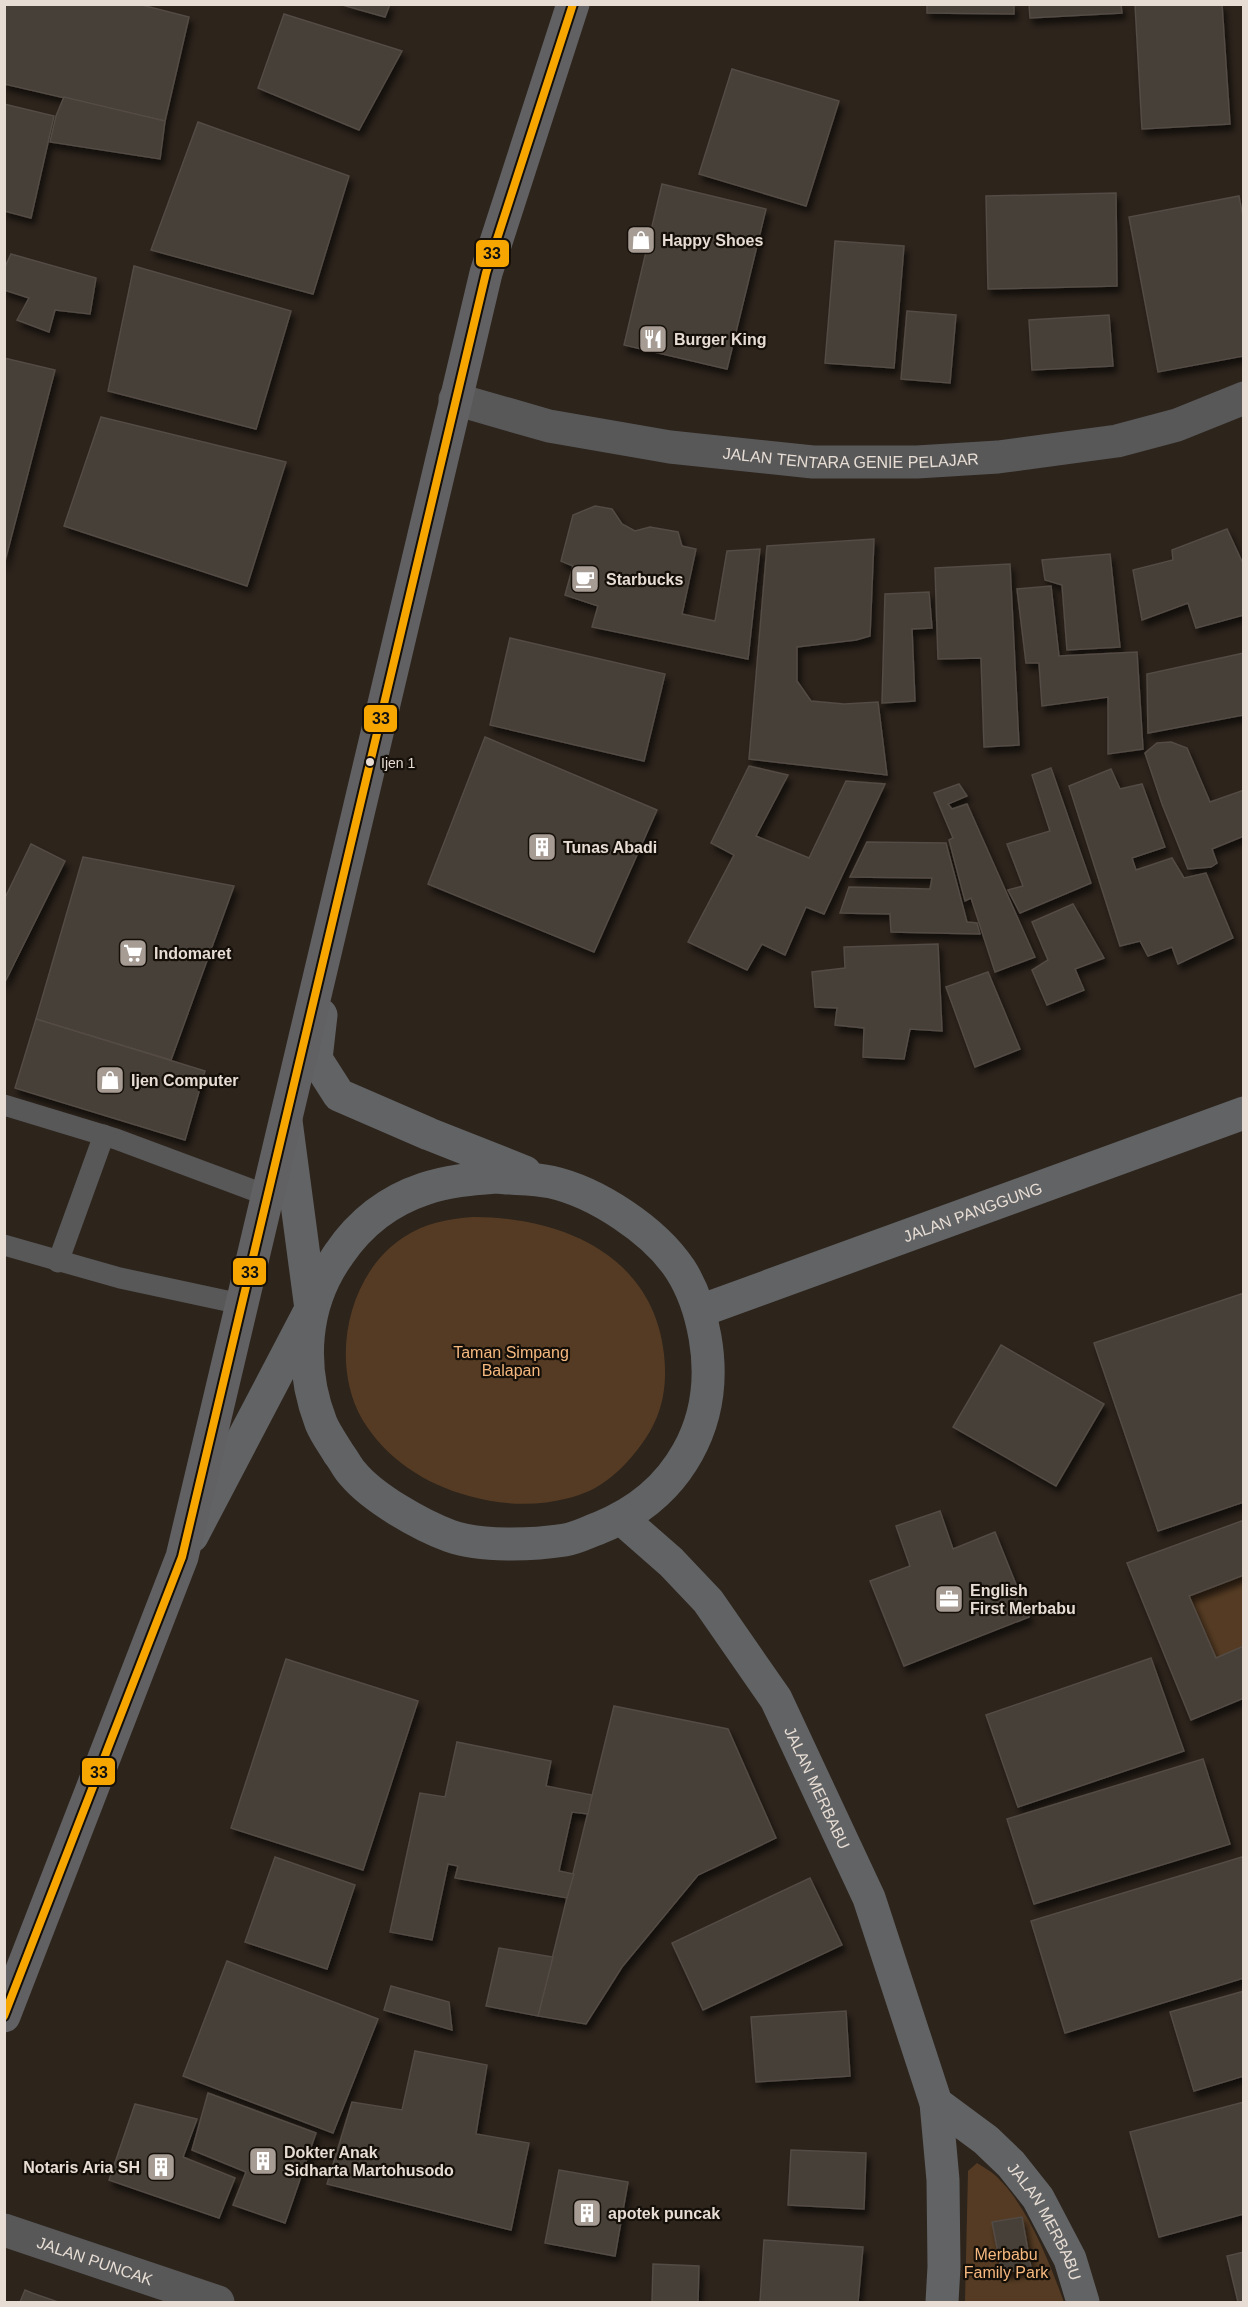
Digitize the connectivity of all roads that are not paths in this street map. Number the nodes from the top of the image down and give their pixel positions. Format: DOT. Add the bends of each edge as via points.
graph roads {
  1 [pos="573,4"];
  2 [pos="1244,398"];
  3 [pos="455,399"];
  4 [pos="330,933"];
  5 [pos="4,1105"];
  6 [pos="1244,1113"];
  7 [pos="285,1117"];
  8 [pos="104,1135"];
  9 [pos="551,1182"];
  10 [pos="266,1195"];
  11 [pos="4,1245"];
  12 [pos="58,1262"];
  13 [pos="241,1304"];
  14 [pos="311,1309"];
  15 [pos="700,1311"];
  16 [pos="622,1519"];
  17 [pos="182,1557"];
  18 [pos="4,2016"];
  19 [pos="936,2103"];
  20 [pos="4,2230"];
  21 [pos="218,2302"];
  22 [pos="942,2302"];
  23 [pos="1083,2302"];
  1 -- 3 [label="main road" via="486,273"];
  2 -- 3 [label="street, JALAN TENTARA GENIE PELAJAR" via="1177,425 1118,441 998,457 917,462 813,462 670,447 549,426"];
  3 -- 4 [label="main road"];
  4 -- 7 [label="main road"];
  4 -- 9 [label="main road" via="316,1059 339,1095"];
  5 -- 8 [label="lane"];
  6 -- 15 [label="main road, JALAN PANGGUNG"];
  7 -- 10 [label="main road"];
  7 -- 14 [label="main road"];
  8 -- 10 [label="lane"];
  8 -- 12 [label="lane"];
  9 -- 14 [label="main road" via="496,1177 456,1180 396,1201 353,1234 329,1268"];
  9 -- 15 [label="main road" via="621,1212 651,1237 680,1269"];
  10 -- 13 [label="main road"];
  11 -- 12 [label="lane"];
  12 -- 13 [label="lane"];
  13 -- 17 [label="main road"];
  14 -- 16 [label="main road" via="306,1347 309,1384 321,1425 353,1475 383,1500 453,1537 511,1545 568,1540"];
  14 -- 17 [label="main road"];
  15 -- 16 [label="main road" via="708,1387 699,1429 681,1466 649,1501"];
  16 -- 19 [label="main road, JALAN MERBABU" via="708,1601 776,1699 869,1898"];
  17 -- 18 [label="main road"];
  19 -- 22 [label="main road, JALAN MERBABU" via="944,2180"];
  19 -- 23 [label="main road, JALAN MERBABU" via="986,2140 1038,2198 1070,2259"];
  20 -- 21 [label="street, JALAN PUNCAK"];
}
